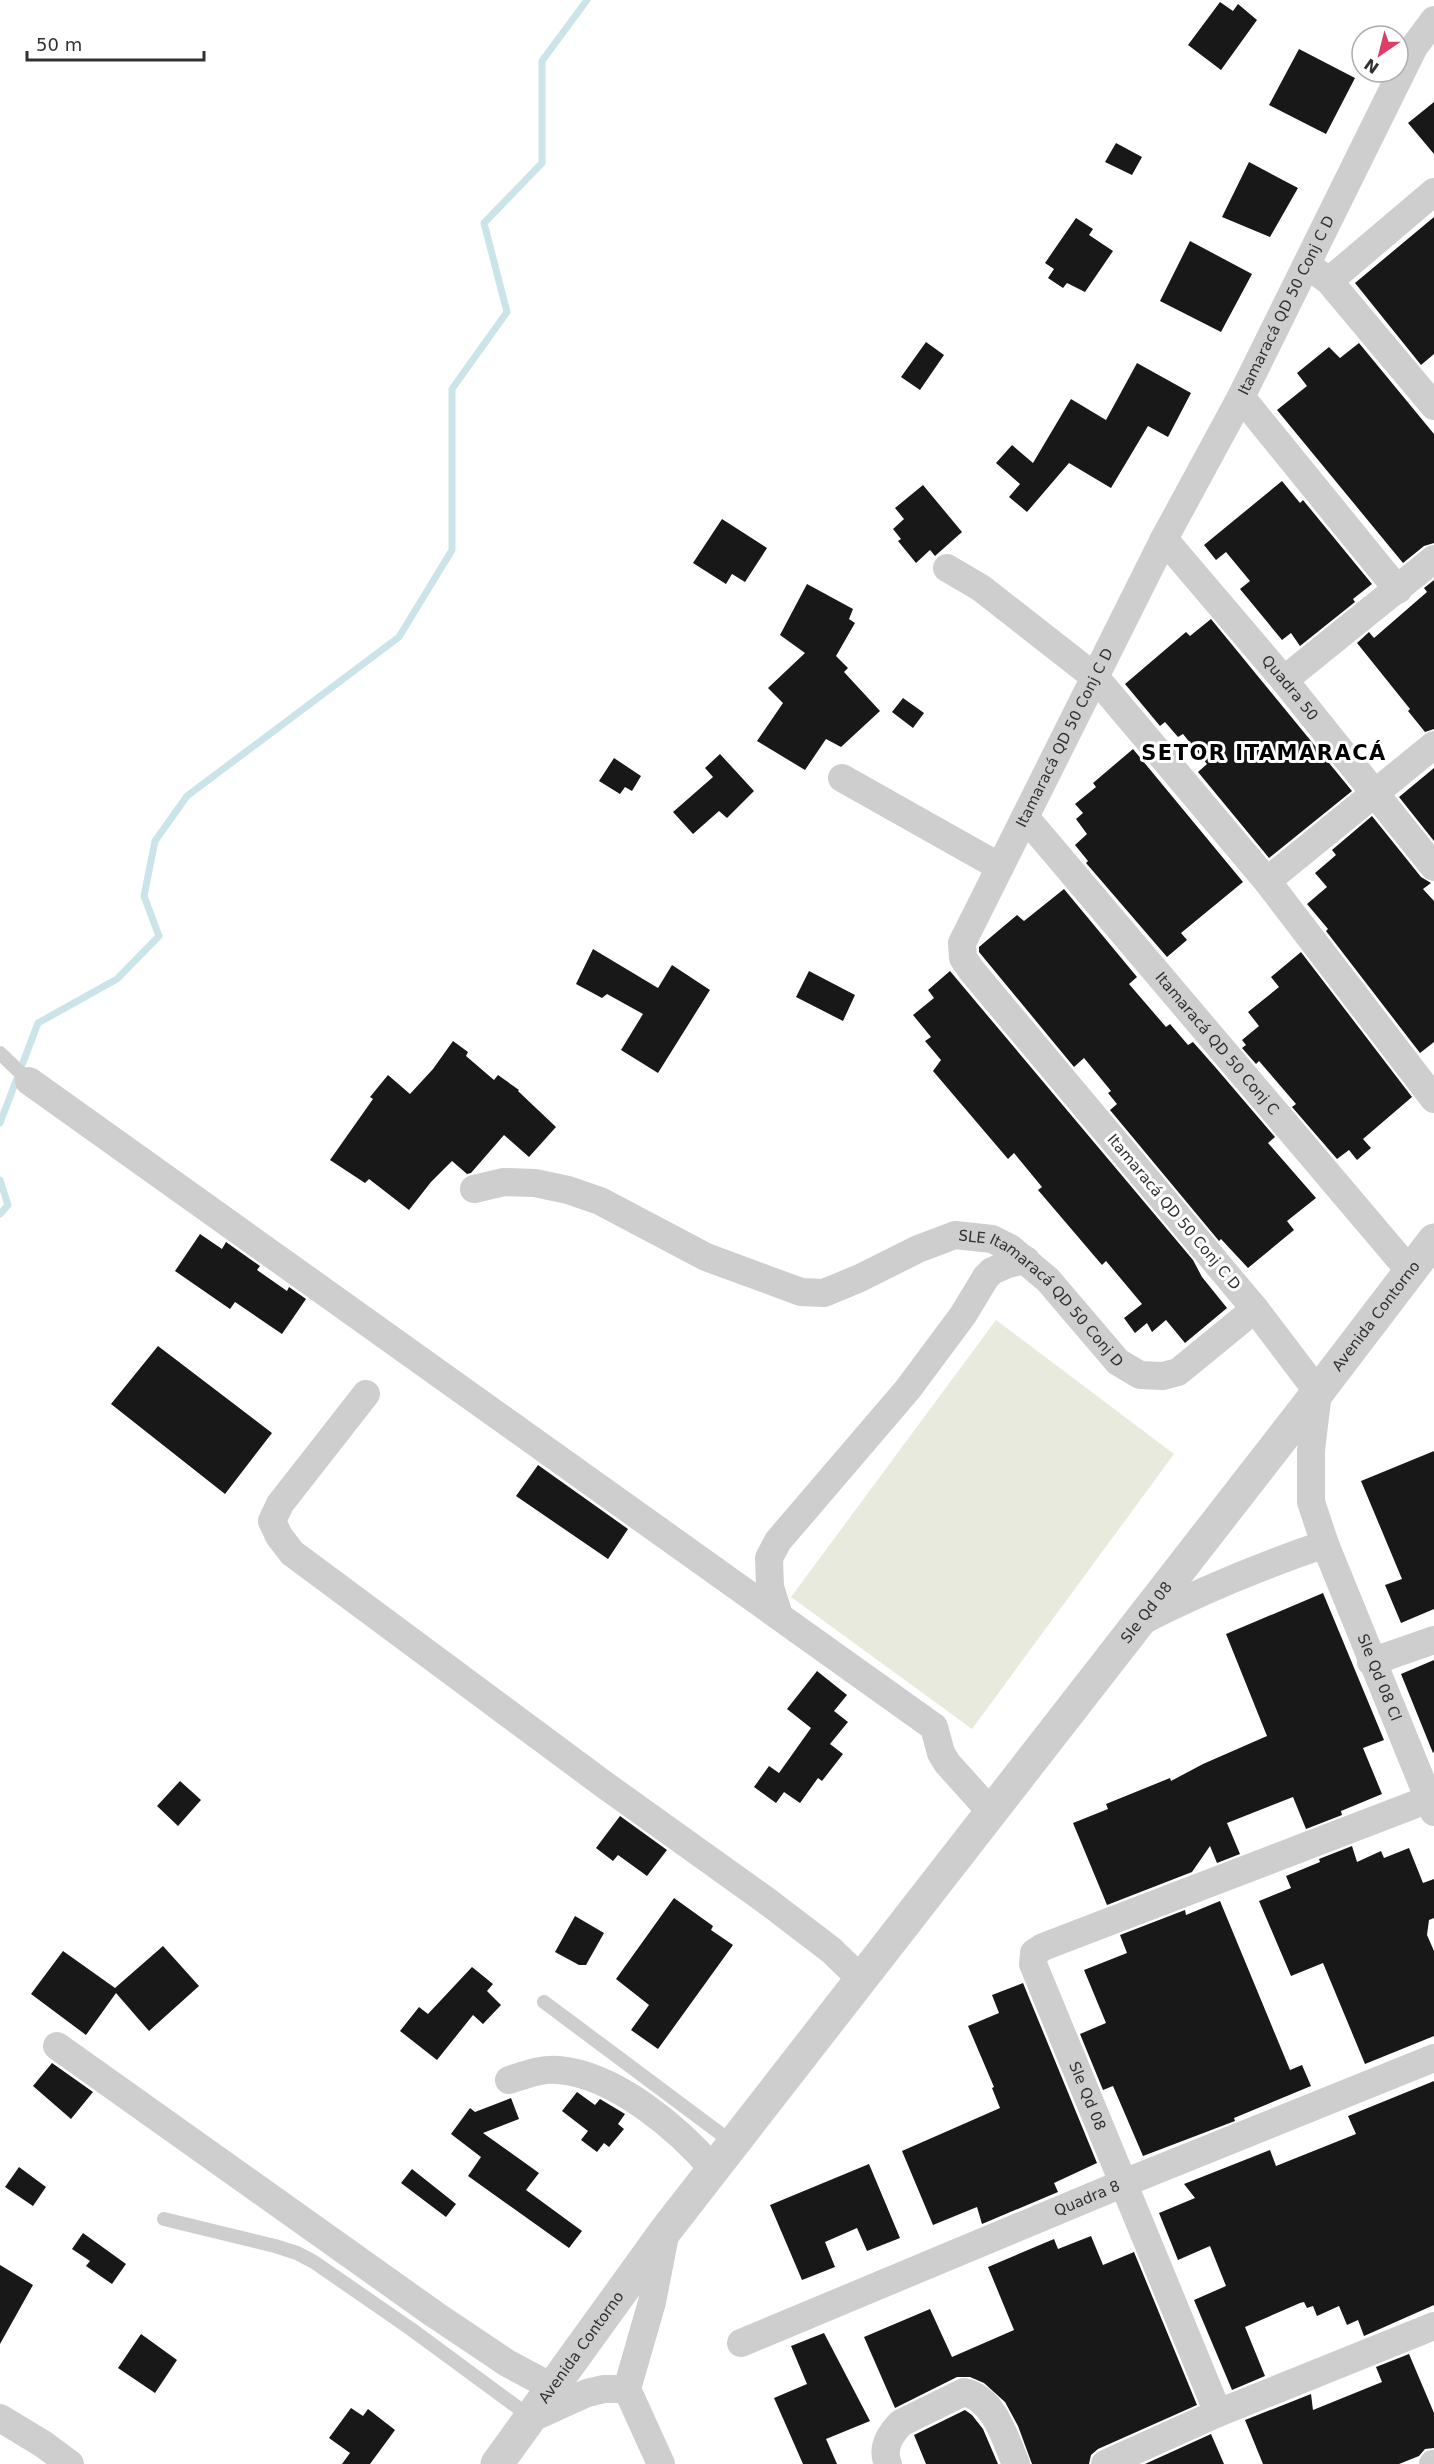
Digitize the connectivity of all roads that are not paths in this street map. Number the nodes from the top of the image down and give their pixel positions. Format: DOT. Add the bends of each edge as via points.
graph roads {
  1 [pos="1434,20"];
  2 [pos="1434,192"];
  3 [pos="1318,273"];
  4 [pos="1429,388"];
  5 [pos="1240,397"];
  6 [pos="1164,539"];
  7 [pos="1434,559"];
  8 [pos="948,568"];
  9 [pos="1398,590"];
  10 [pos="1096,678"];
  11 [pos="1284,680"];
  12 [pos="1434,745"];
  13 [pos="842,778"];
  14 [pos="1374,795"];
  15 [pos="1025,817"];
  16 [pos="1000,867"];
  17 [pos="1434,867"];
  18 [pos="1267,881"];
  19 [pos="0,1053"];
  20 [pos="29,1081"];
  21 [pos="1434,1099"];
  22 [pos="474,1189"];
  23 [pos="1433,1243"];
  24 [pos="1026,1260"];
  25 [pos="1409,1270"];
  26 [pos="1255,1309"];
  27 [pos="1318,1392"];
  28 [pos="366,1394"];
  29 [pos="1325,1544"];
  30 [pos="779,1616"];
  31 [pos="1138,1623"];
  32 [pos="1434,1640"];
  33 [pos="1371,1662"];
  34 [pos="1431,1805"];
  35 [pos="991,1812"];
  36 [pos="861,1979"];
  37 [pos="544,2002"];
  38 [pos="57,2046"];
  39 [pos="1434,2058"];
  40 [pos="509,2080"];
  41 [pos="723,2156"];
  42 [pos="1124,2183"];
  43 [pos="164,2219"];
  44 [pos="666,2230"];
  45 [pos="1434,2326"];
  46 [pos="741,2343"];
  47 [pos="554,2388"];
  48 [pos="627,2389"];
  49 [pos="1218,2414"];
  50 [pos="0,2418"];
  51 [pos="532,2418"];
  52 [pos="70,2464"];
  53 [pos="497,2464"];
  54 [pos="661,2464"];
  55 [pos="888,2464"];
  56 [pos="1016,2464"];
  57 [pos="1105,2464"];
  1 -- 3 [label="street, Itamaracá QD 50 Conj C D" via="1414,47"];
  2 -- 3 [label="street"];
  3 -- 4 [label="street"];
  3 -- 5 [label="street, Itamaracá QD 50 Conj C D"];
  5 -- 6 [label="street, Itamaracá QD 50 Conj C D"];
  5 -- 9 [label="street"];
  6 -- 10 [label="street, Itamaracá QD 50 Conj C D"];
  6 -- 11 [label="street, Quadra 50"];
  7 -- 9 [label="street"];
  8 -- 10 [label="street" via="981,588"];
  9 -- 11 [label="street"];
  10 -- 15 [label="street, Itamaracá QD 50 Conj C D"];
  10 -- 18 [label="street"];
  11 -- 14 [label="street, Quadra 50"];
  12 -- 14 [label="street"];
  13 -- 16 [label="street"];
  14 -- 17 [label="street, Quadra 50"];
  14 -- 18 [label="street"];
  15 -- 16 [label="street, Itamaracá QD 50 Conj C D"];
  15 -- 25 [label="street, Itamaracá QD 50 Conj C"];
  16 -- 26 [label="street, Itamaracá QD 50 Conj C D" via="962,943 963,958"];
  18 -- 21 [label="street"];
  19 -- 20 [label="lane"];
  20 -- 30 [label="street"];
  22 -- 24 [label="street, SLE Itamaracá QD 50 Conj D" via="504,1182 568,1190 600,1201 706,1257 801,1292 824,1293 918,1248 955,1235 992,1239"];
  23 -- 25 [label="street, Avenida Contorno"];
  24 -- 26 [label="street, SLE Itamaracá QD 50 Conj D" via="1118,1362 1140,1376 1178,1372"];
  24 -- 30 [label="street" via="1008,1264 986,1277 908,1389 778,1541 769,1558 770,1587"];
  25 -- 27 [label="street, Avenida Contorno"];
  26 -- 27 [label="street, Itamaracá QD 50 Conj C D"];
  27 -- 29 [label="street, Sle Qd 08 Cl" via="1311,1450 1311,1502"];
  27 -- 31 [label="street, Sle Qd 08"];
  28 -- 36 [label="street" via="280,1504 272,1521 292,1553 764,1899 831,1950"];
  29 -- 31 [label="street" via="1265,1565"];
  29 -- 33 [label="street, Sle Qd 08 Cl"];
  30 -- 35 [label="street" via="934,1726 947,1763"];
  31 -- 35 [label="street, Sle Qd 08"];
  32 -- 33 [label="street"];
  33 -- 34 [label="street, Sle Qd 08 Cl"];
  34 -- 42 [label="street, Sle Qd 08" via="1034,1953 1033,1964"];
  35 -- 36 [label="street, Sle Qd 08"];
  36 -- 41 [label="street, Sle Qd 08"];
  37 -- 41 [label="lane"];
  38 -- 47 [label="street" via="414,2301 507,2363"];
  39 -- 42 [label="street, Quadra 8"];
  40 -- 41 [label="street" via="537,2071 558,2070 585,2076 636,2101"];
  41 -- 44 [label="street, Sle Qd 08"];
  42 -- 46 [label="street, Quadra 8"];
  42 -- 49 [label="street, Sle Qd 08"];
  43 -- 51 [label="lane" via="297,2253 333,2274"];
  44 -- 47 [label="street, Avenida Contorno"];
  44 -- 48 [label="street" via="652,2302"];
  45 -- 49 [label="street"];
  47 -- 51 [label="street, Avenida Contorno"];
  48 -- 51 [label="street" via="587,2393"];
  48 -- 54 [label="street"];
  49 -- 57 [label="street"];
  50 -- 52 [label="street"];
  51 -- 53 [label="street, Avenida Contorno"];
  55 -- 56 [label="street" via="886,2445 901,2423 964,2392 979,2399 995,2416"];
}
